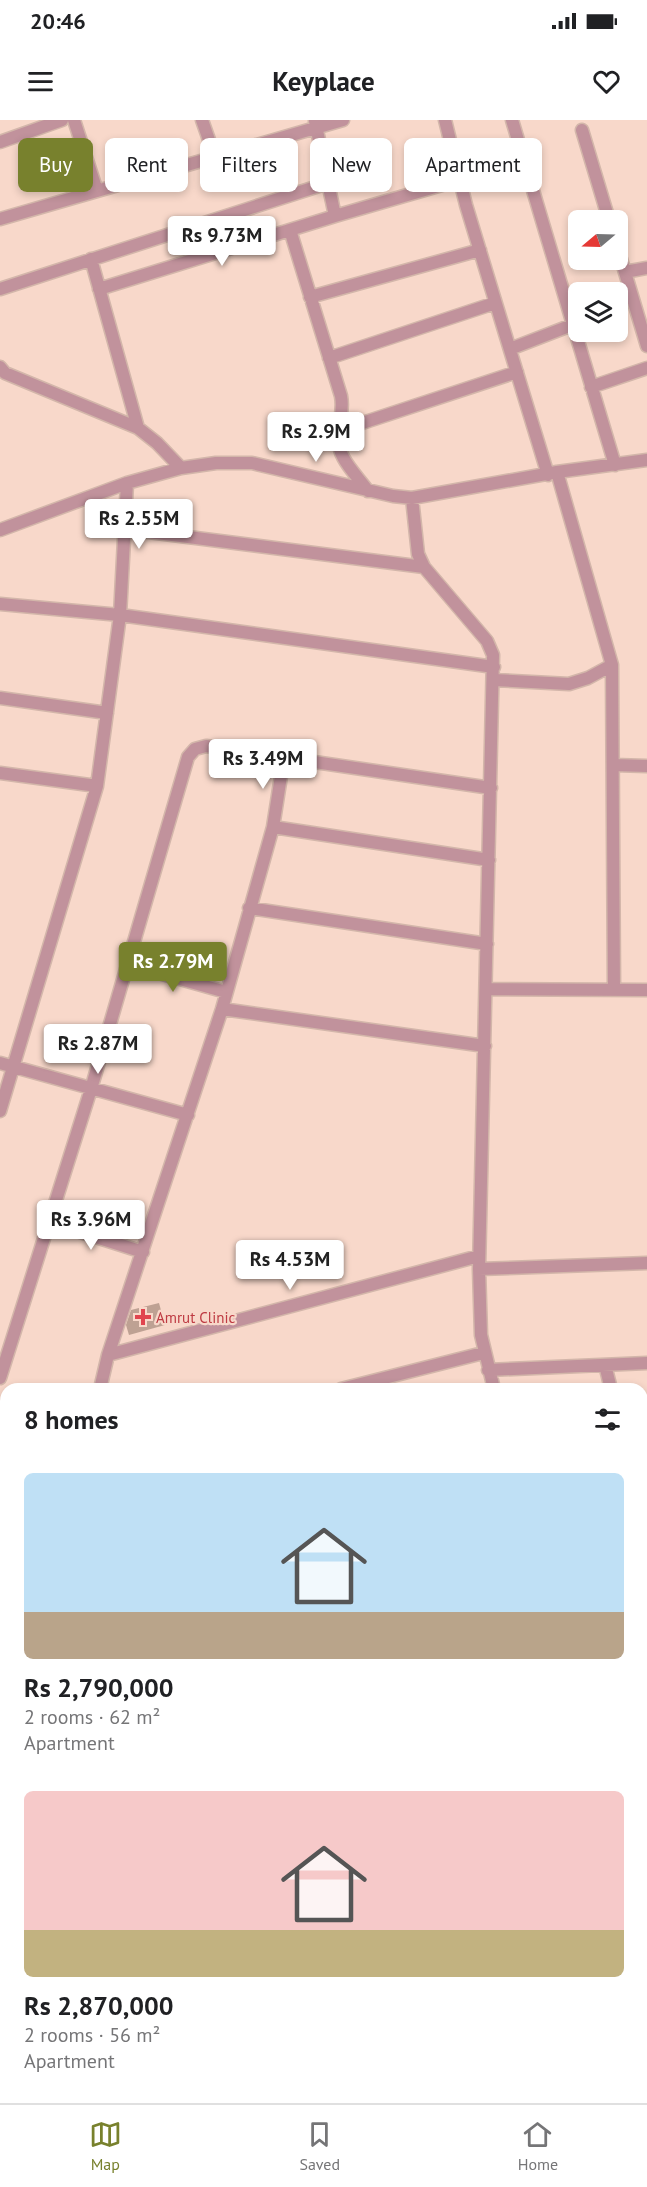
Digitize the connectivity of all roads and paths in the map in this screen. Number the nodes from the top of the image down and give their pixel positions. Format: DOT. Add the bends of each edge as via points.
graph roads {
  1 [pos="62,120"];
  2 [pos="74,120"];
  3 [pos="202,120"];
  4 [pos="343,120"];
  5 [pos="445,120"];
  6 [pos="512,120"];
  7 [pos="315,124"];
  8 [pos="582,130"];
  9 [pos="208,138"];
  10 [pos="272,138"];
  11 [pos="449,138"];
  12 [pos="0,142"];
  13 [pos="200,161"];
  14 [pos="310,189"];
  15 [pos="97,191"];
  16 [pos="330,192"];
  17 [pos="418,192"];
  18 [pos="463,192"];
  19 [pos="606,210"];
  20 [pos="335,216"];
  21 [pos="0,219"];
  22 [pos="290,230"];
  23 [pos="480,250"];
  24 [pos="91,259"];
  25 [pos="647,268"];
  26 [pos="625,272"];
  27 [pos="0,289"];
  28 [pos="99,289"];
  29 [pos="310,297"];
  30 [pos="495,303"];
  31 [pos="568,311"];
  32 [pos="568,327"];
  33 [pos="577,342"];
  34 [pos="647,346"];
  35 [pos="510,349"];
  36 [pos="329,358"];
  37 [pos="0,367"];
  38 [pos="647,368"];
  39 [pos="517,372"];
  40 [pos="591,387"];
  41 [pos="138,428"];
  42 [pos="338,431"];
  43 [pos="647,460"];
  44 [pos="615,465"];
  45 [pos="182,468"];
  46 [pos="553,474"];
  47 [pos="128,483"];
  48 [pos="368,491"];
  49 [pos="412,498"];
  50 [pos="125,529"];
  51 [pos="0,530"];
  52 [pos="424,567"];
  53 [pos="0,604"];
  54 [pos="120,615"];
  55 [pos="612,665"];
  56 [pos="494,667"];
  57 [pos="494,681"];
  58 [pos="0,698"];
  59 [pos="107,713"];
  60 [pos="284,757"];
  61 [pos="614,765"];
  62 [pos="647,766"];
  63 [pos="0,773"];
  64 [pos="97,786"];
  65 [pos="491,788"];
  66 [pos="273,827"];
  67 [pos="489,860"];
  68 [pos="249,908"];
  69 [pos="487,944"];
  70 [pos="128,964"];
  71 [pos="486,989"];
  72 [pos="614,990"];
  73 [pos="647,990"];
  74 [pos="226,993"];
  75 [pos="222,1009"];
  76 [pos="485,1046"];
  77 [pos="0,1063"];
  78 [pos="13,1067"];
  79 [pos="91,1089"];
  80 [pos="0,1111"];
  81 [pos="188,1115"];
  82 [pos="49,1222"];
  83 [pos="143,1252"];
  84 [pos="479,1256"];
  85 [pos="647,1263"];
  86 [pos="479,1269"];
  87 [pos="483,1353"];
  88 [pos="108,1355"];
  89 [pos="647,1363"];
  90 [pos="605,1365"];
  91 [pos="488,1370"];
  92 [pos="0,1378"];
  93 [pos="101,1383"];
  94 [pos="365,1383"];
  95 [pos="492,1383"];
  96 [pos="610,1383"];
  1 -- 12 [label="street"];
  2 -- 15 [label="street"];
  3 -- 9 [label="street"];
  4 -- 7 [label="street"];
  5 -- 11 [label="street"];
  6 -- 31 [label="street"];
  7 -- 10 [label="street"];
  8 -- 19 [label="street"];
  13 -- 15 [label="street"];
  14 -- 24 [label="street"];
  15 -- 21 [label="street"];
  16 -- 20 [label="street"];
  17 -- 20 [label="street"];
  18 -- 23 [label="street"];
  20 -- 22 [label="street"];
  22 -- 28 [label="street"];
  22 -- 29 [label="street"];
  23 -- 29 [label="street"];
  23 -- 30 [label="street"];
  24 -- 27 [label="street"];
  24 -- 28 [label="street"];
  25 -- 26 [label="street"];
  26 -- 34 [label="street"];
  28 -- 41 [label="street"];
  29 -- 36 [label="street"];
  30 -- 35 [label="street"];
  30 -- 36 [label="street"];
  32 -- 35 [label="street"];
  33 -- 40 [label="street"];
  35 -- 39 [label="street"];
  36 -- 42 [label="street" via="343,408"];
  37 -- 41 [label="street" via="5,374"];
  38 -- 40 [label="street"];
  39 -- 42 [label="street"];
  39 -- 46 [label="street"];
  40 -- 44 [label="street"];
  41 -- 45 [label="street"];
  42 -- 48 [label="street" via="341,455"];
  43 -- 44 [label="street"];
  44 -- 46 [label="street"];
  45 -- 47 [label="street"];
  45 -- 48 [label="street" via="252,463"];
  46 -- 49 [label="street"];
  46 -- 55 [label="street"];
  47 -- 50 [label="street"];
  47 -- 51 [label="street"];
  48 -- 49 [label="street"];
  49 -- 52 [label="street" via="418,554"];
  50 -- 52 [label="street"];
  50 -- 54 [label="street"];
  52 -- 56 [label="street" via="487,641 494,655"];
  53 -- 54 [label="street"];
  54 -- 56 [label="street"];
  54 -- 59 [label="street"];
  55 -- 57 [label="street" via="569,684"];
  55 -- 61 [label="street"];
  56 -- 57 [label="street"];
  57 -- 65 [label="street"];
  58 -- 59 [label="street"];
  59 -- 64 [label="street"];
  60 -- 65 [label="street"];
  60 -- 66 [label="street"];
  60 -- 70 [label="street" via="206,746 195,749 188,757"];
  61 -- 62 [label="street"];
  61 -- 72 [label="street"];
  63 -- 64 [label="street"];
  64 -- 78 [label="street"];
  65 -- 67 [label="street"];
  66 -- 67 [label="street"];
  66 -- 68 [label="street"];
  67 -- 69 [label="street"];
  68 -- 69 [label="street"];
  68 -- 74 [label="street"];
  69 -- 71 [label="street"];
  70 -- 74 [label="street"];
  70 -- 79 [label="street"];
  71 -- 72 [label="street"];
  71 -- 76 [label="street"];
  72 -- 73 [label="street"];
  74 -- 75 [label="street"];
  75 -- 76 [label="street"];
  75 -- 81 [label="street"];
  76 -- 84 [label="street"];
  77 -- 78 [label="street"];
  78 -- 79 [label="street"];
  78 -- 80 [label="street"];
  79 -- 81 [label="street"];
  79 -- 82 [label="street"];
  81 -- 83 [label="street"];
  82 -- 83 [label="street"];
  82 -- 92 [label="street"];
  83 -- 88 [label="street"];
  84 -- 86 [label="street"];
  84 -- 88 [label="street"];
  85 -- 86 [label="street"];
  86 -- 87 [label="street"];
  87 -- 91 [label="street"];
  87 -- 94 [label="street"];
  88 -- 93 [label="street"];
  89 -- 90 [label="street"];
  90 -- 91 [label="street"];
  90 -- 96 [label="street"];
  91 -- 95 [label="street"];
}
